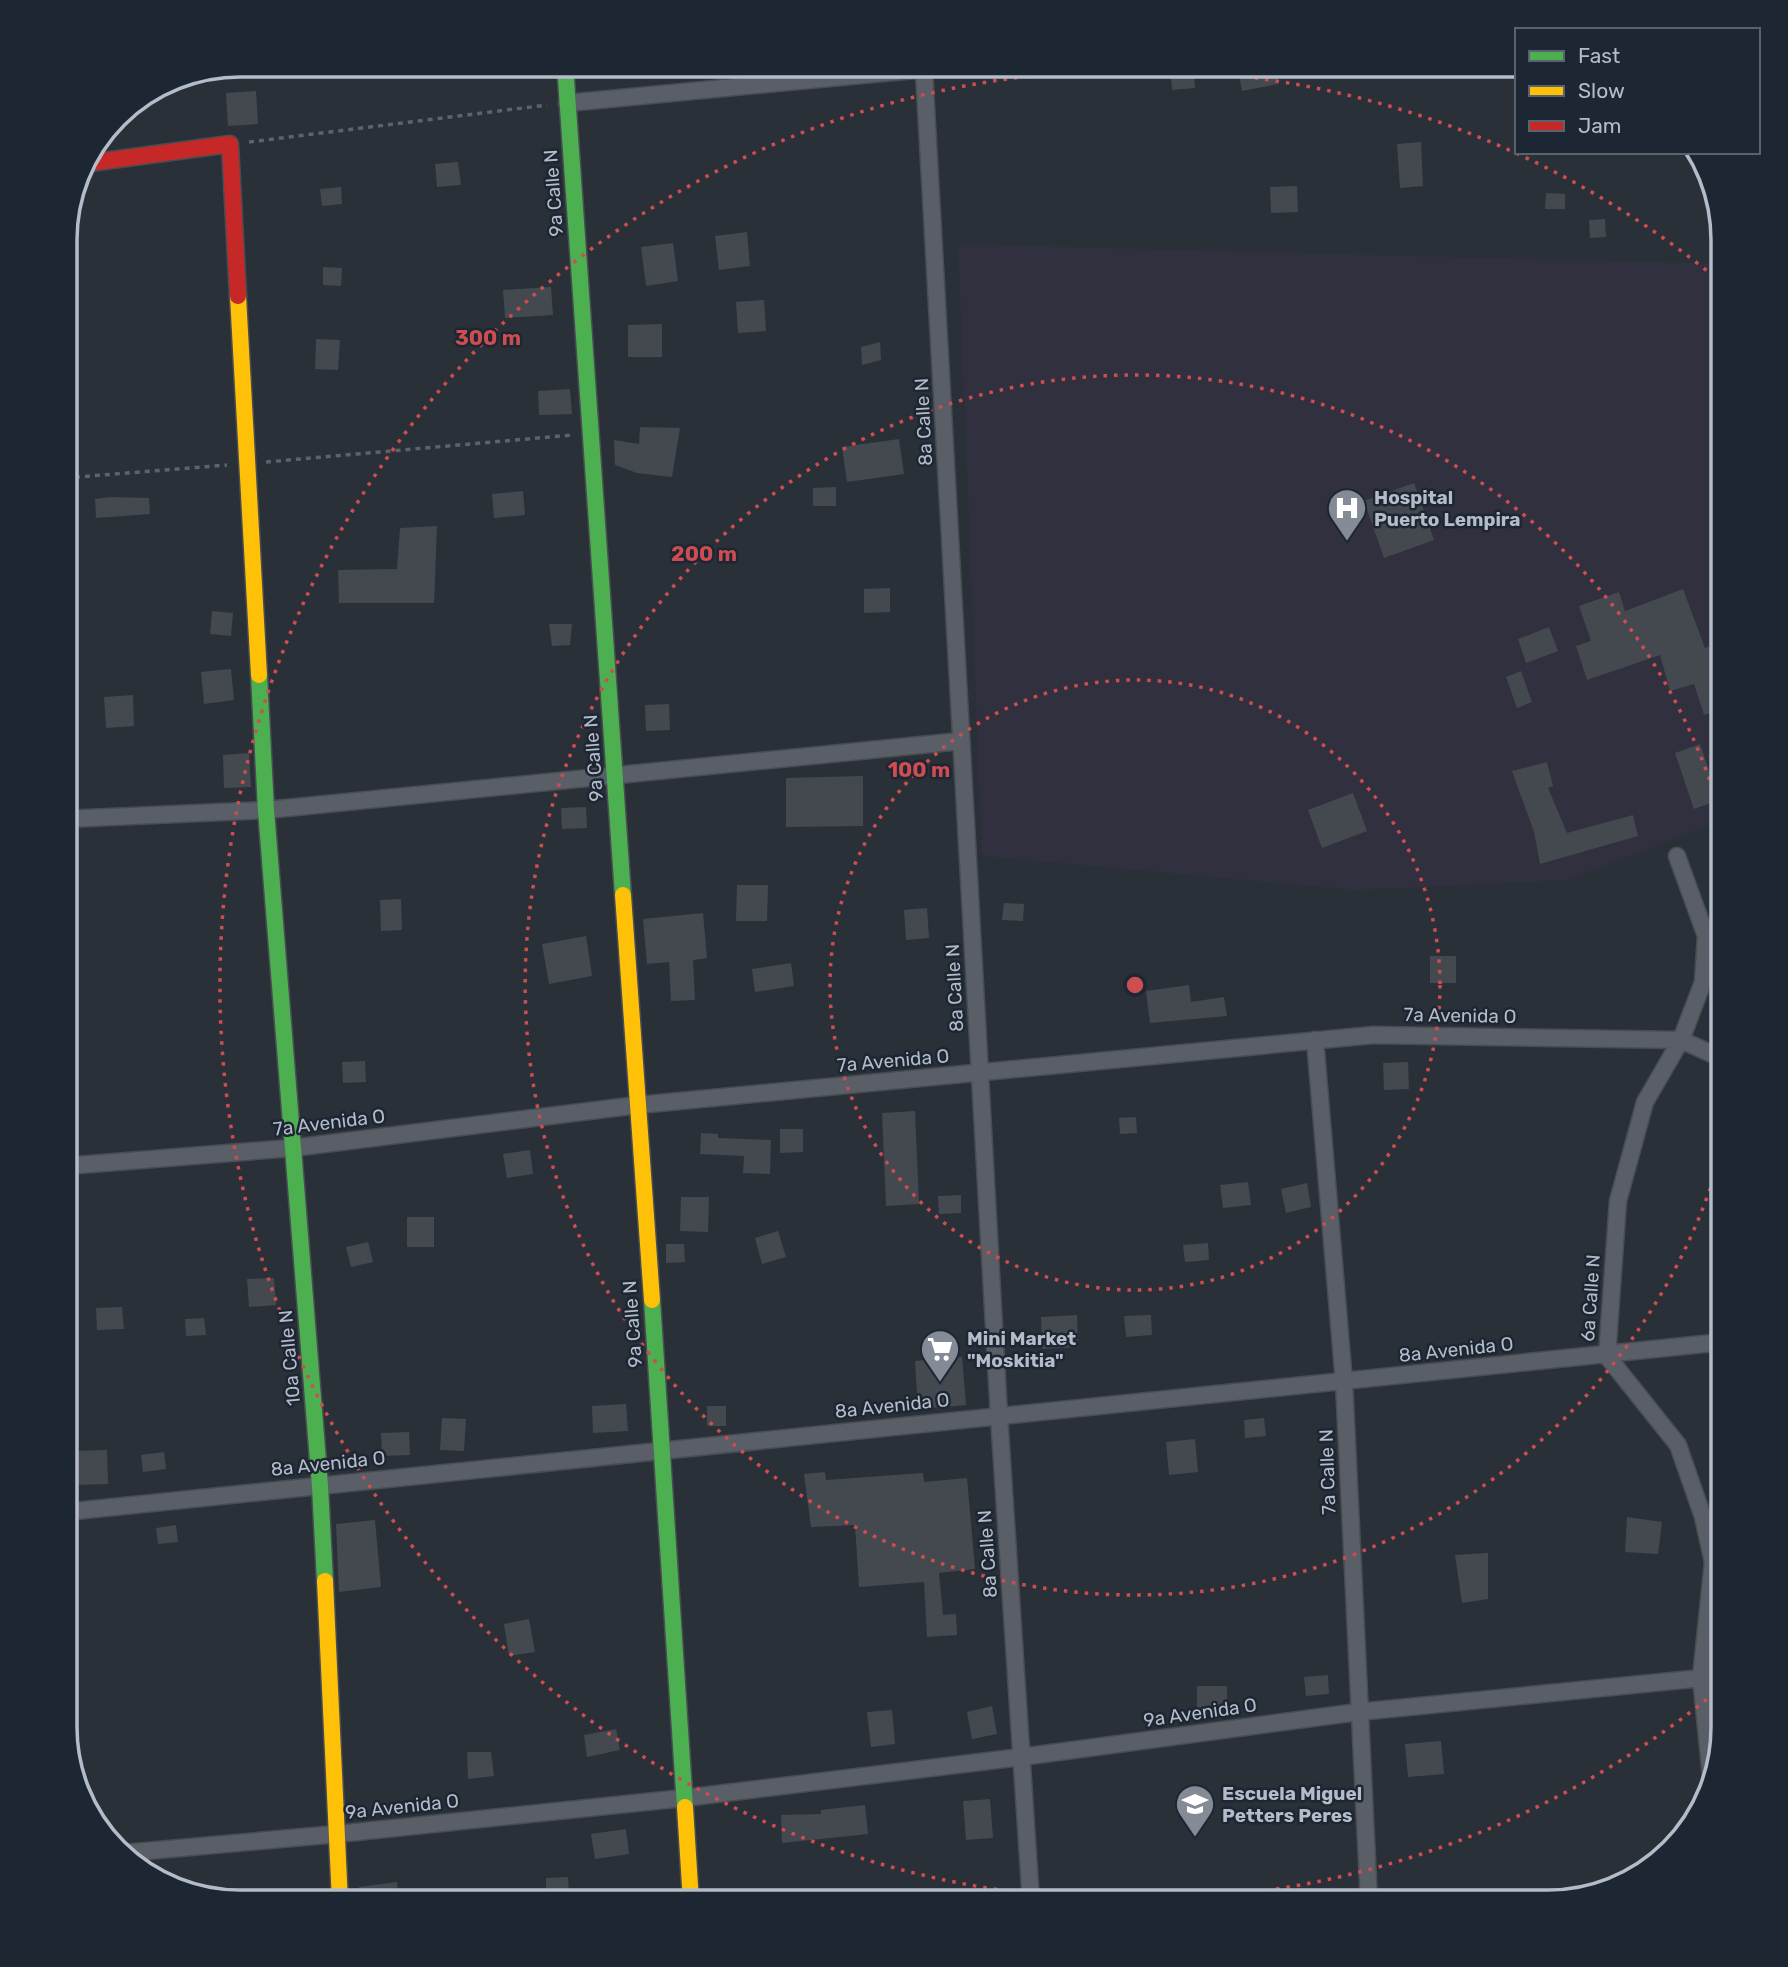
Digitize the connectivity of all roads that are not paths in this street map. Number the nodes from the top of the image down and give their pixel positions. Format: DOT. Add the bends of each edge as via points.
graph roads {
  1 [pos="566,77"];
  2 [pos="857,77"];
  3 [pos="924,77"];
  4 [pos="567,103"];
  5 [pos="98,162"];
  6 [pos="961,741"];
  7 [pos="615,774"];
  8 [pos="266,810"];
  9 [pos="77,818"];
  10 [pos="1677,856"];
  11 [pos="1315,1040"];
  12 [pos="1681,1040"];
  13 [pos="1711,1054"];
  14 [pos="980,1073"];
  15 [pos="638,1105"];
  16 [pos="292,1148"];
  17 [pos="77,1165"];
  18 [pos="1711,1343"];
  19 [pos="1607,1356"];
  20 [pos="1344,1382"];
  21 [pos="999,1416"];
  22 [pos="662,1449"];
  23 [pos="320,1486"];
  24 [pos="77,1510"];
  25 [pos="1711,1554"];
  26 [pos="1711,1582"];
  27 [pos="1701,1677"];
  28 [pos="1711,1677"];
  29 [pos="1357,1712"];
  30 [pos="1709,1751"];
  31 [pos="1021,1757"];
  32 [pos="684,1798"];
  33 [pos="337,1834"];
  34 [pos="136,1852"];
  35 [pos="339,1890"];
  36 [pos="690,1890"];
  37 [pos="1030,1890"];
  38 [pos="1368,1890"];
  1 -- 4 [label="street, 9a Calle N"];
  2 -- 4 [label="street"];
  3 -- 6 [label="street, 8a Calle N"];
  4 -- 7 [label="street, 9a Calle N"];
  5 -- 8 [label="street, 10a Calle N" via="230,144"];
  6 -- 7 [label="street"];
  6 -- 14 [label="street, 8a Calle N"];
  7 -- 8 [label="street"];
  7 -- 15 [label="street, 9a Calle N"];
  8 -- 9 [label="street"];
  8 -- 16 [label="street, 10a Calle N"];
  10 -- 12 [label="street, 6a Calle N" via="1706,936 1703,982"];
  11 -- 12 [label="street, 7a Avenida O" via="1373,1035"];
  11 -- 14 [label="street, 7a Avenida O"];
  11 -- 20 [label="street, 7a Calle N"];
  12 -- 13 [label="street, 7a Avenida O"];
  12 -- 19 [label="street, 6a Calle N" via="1645,1102 1618,1201"];
  14 -- 15 [label="street, 7a Avenida O"];
  14 -- 21 [label="street, 8a Calle N"];
  15 -- 16 [label="street, 7a Avenida O"];
  15 -- 22 [label="street, 9a Calle N"];
  16 -- 17 [label="street, 7a Avenida O"];
  16 -- 23 [label="street, 10a Calle N"];
  18 -- 19 [label="street, 8a Avenida O"];
  19 -- 20 [label="street, 8a Avenida O"];
  19 -- 25 [label="street, 6a Calle N" via="1678,1445"];
  20 -- 21 [label="street, 8a Avenida O"];
  20 -- 29 [label="street, 7a Calle N"];
  21 -- 22 [label="street, 8a Avenida O"];
  21 -- 31 [label="street, 8a Calle N"];
  22 -- 23 [label="street, 8a Avenida O"];
  22 -- 32 [label="street"];
  23 -- 24 [label="street, 8a Avenida O"];
  23 -- 33 [label="street, 10a Calle N"];
  26 -- 27 [label="street, 6a Calle N"];
  27 -- 28 [label="street, 9a Avenida O"];
  27 -- 29 [label="street, 9a Avenida O"];
  27 -- 30 [label="street, 6a Calle N"];
  29 -- 31 [label="street, 9a Avenida O"];
  29 -- 38 [label="street, 7a Calle N"];
  31 -- 32 [label="street, 9a Avenida O"];
  31 -- 37 [label="street, 8a Calle N"];
  32 -- 33 [label="street, 9a Avenida O"];
  32 -- 36 [label="street"];
  33 -- 34 [label="street, 9a Avenida O"];
  33 -- 35 [label="street, 10a Calle N"];
}
